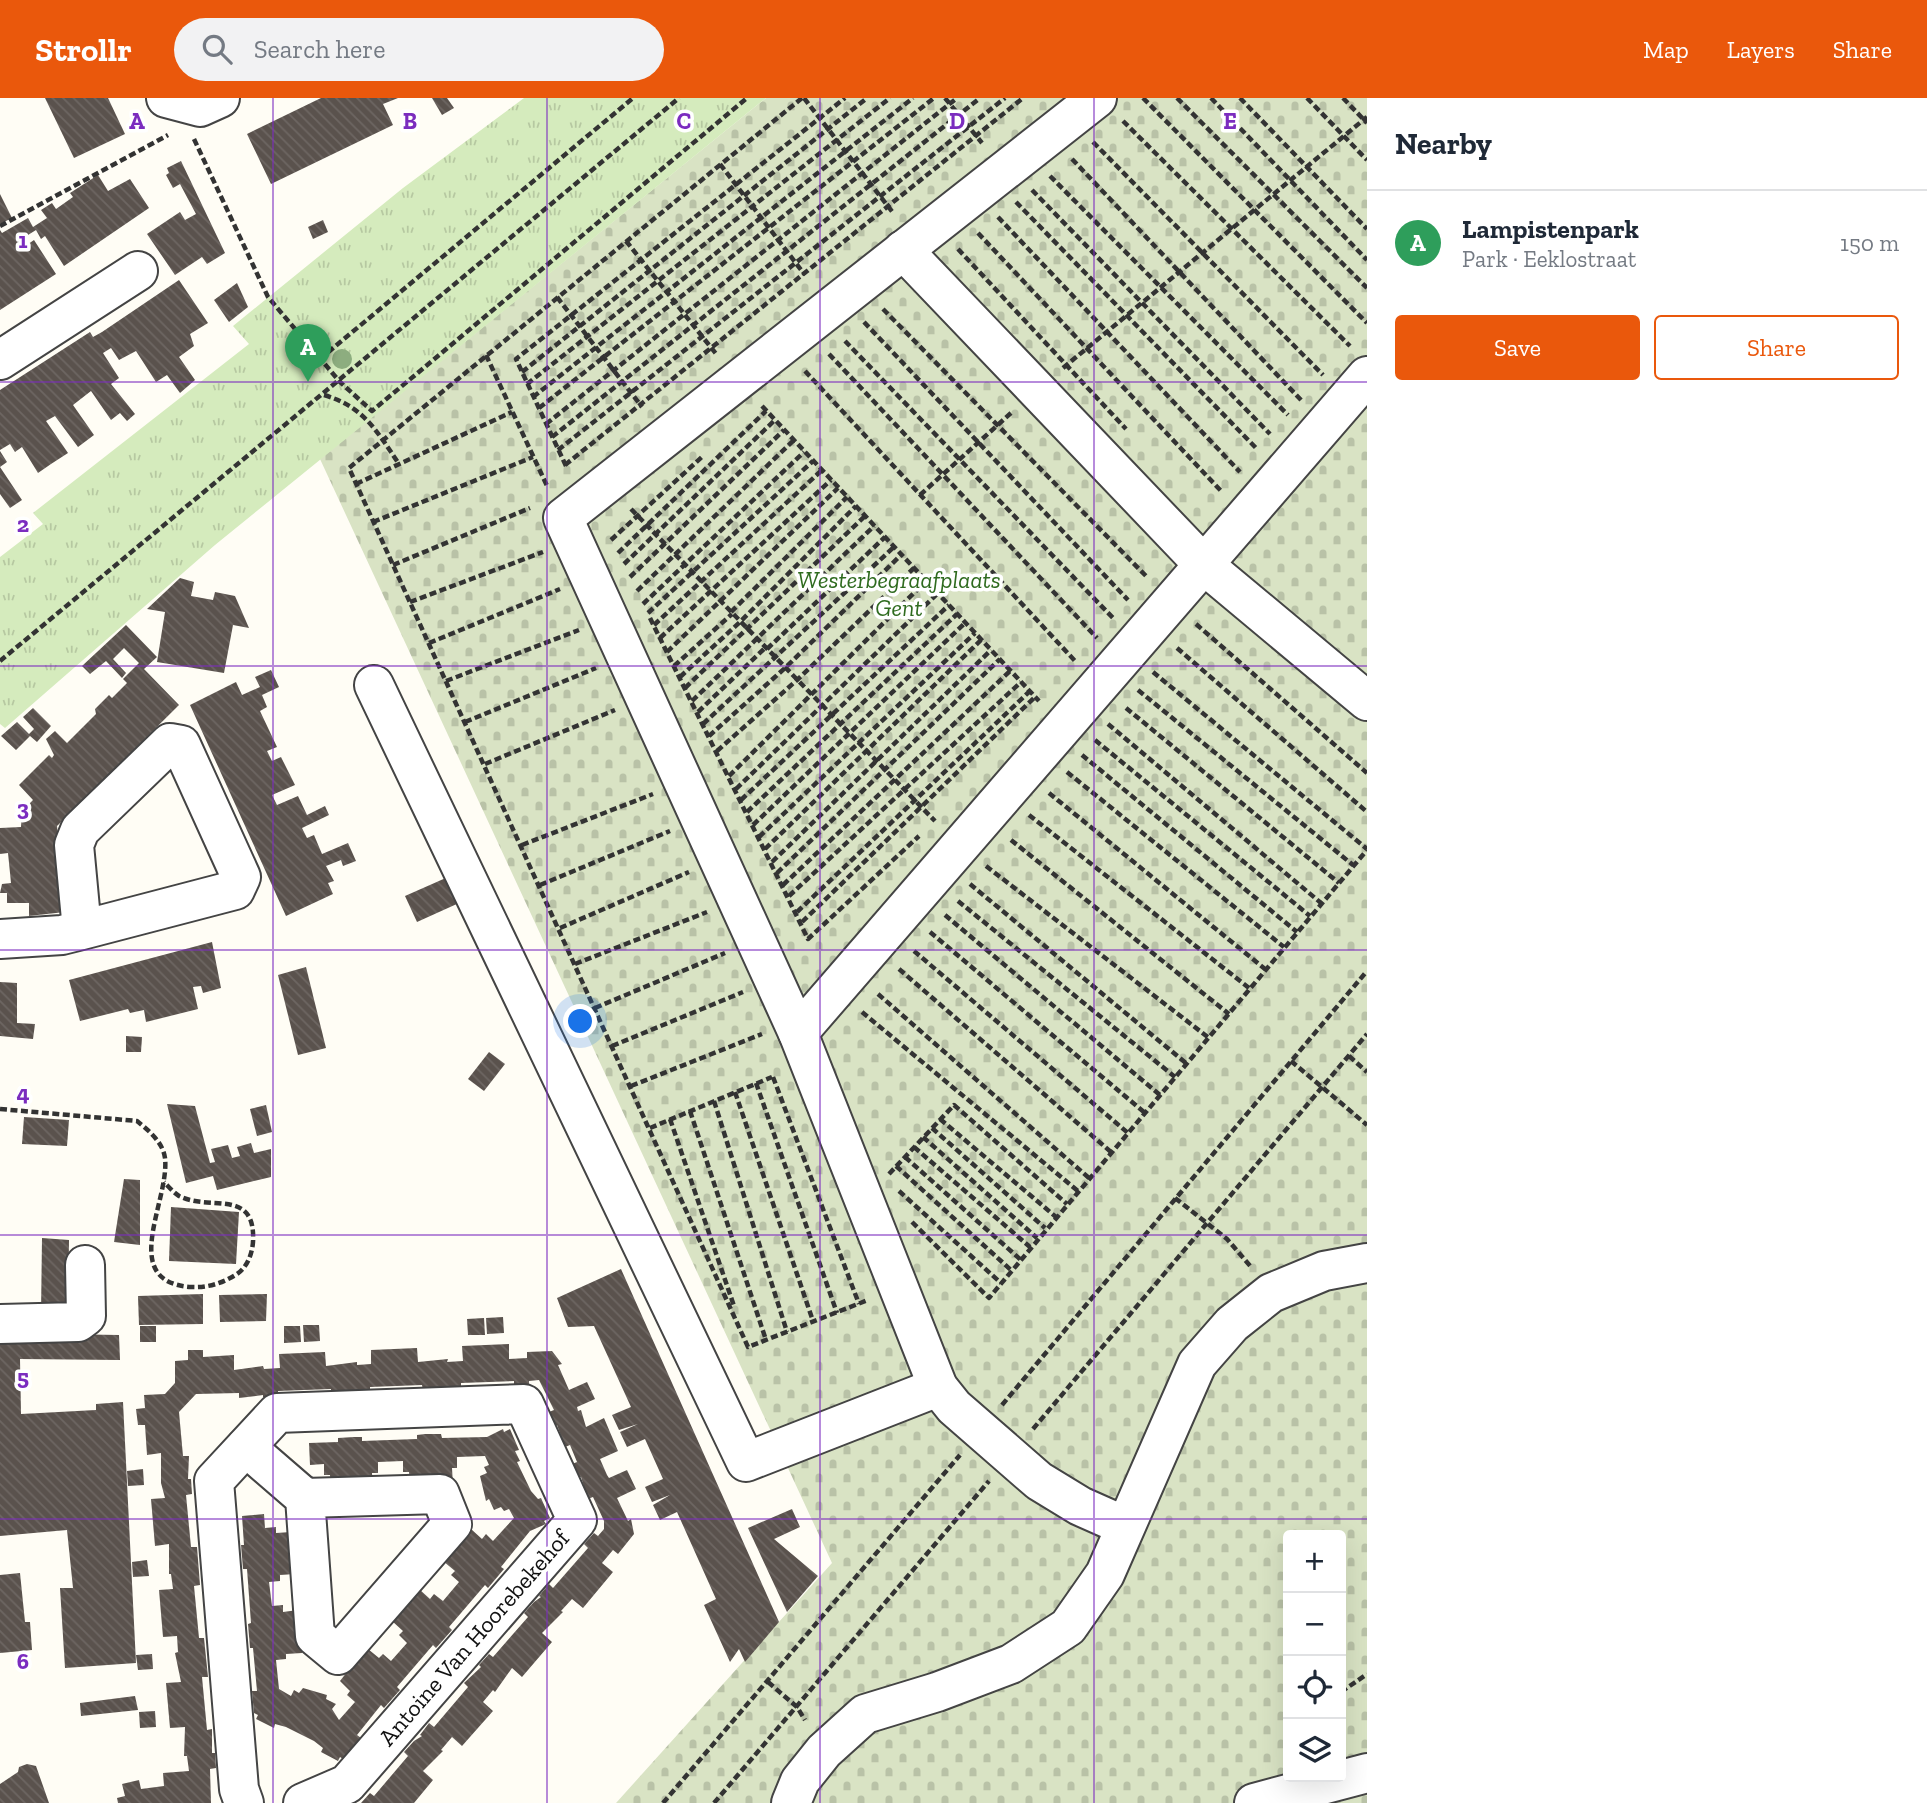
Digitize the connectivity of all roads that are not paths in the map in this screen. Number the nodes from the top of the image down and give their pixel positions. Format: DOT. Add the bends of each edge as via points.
graph roads {
  1 [pos="1004,174"];
  2 [pos="138,271"];
  3 [pos="0,360"];
  4 [pos="1310,438"];
  5 [pos="1204,565"];
  6 [pos="374,685"];
  7 [pos="1367,701"];
  8 [pos="82,930"];
  9 [pos="0,939"];
  10 [pos="800,1039"];
  11 [pos="1367,1263"];
  12 [pos="85,1265"];
  13 [pos="0,1324"];
  14 [pos="938,1387"];
  15 [pos="246,1447"];
  16 [pos="305,1498"];
  17 [pos="1125,1527"];
  18 [pos="1367,1773"];
  19 [pos="306,1802"];
  20 [pos="244,1803"];
  21 [pos="791,1803"];
  22 [pos="1254,1803"];
  1 -- 5 [label="street" via="1037,390"];
  1 -- 10 [label="street" via="578,506 611,564 626,611 626,656"];
  2 -- 3 [label="street"];
  4 -- 5 [label="street"];
  5 -- 7 [label="street"];
  5 -- 10 [label="street" via="1011,784"];
  6 -- 14 [label="street" via="747,1462"];
  8 -- 8 [label="street" via="74,845 79,830 170,743 181,744 241,877 235,890"];
  8 -- 9 [label="street"];
  10 -- 14 [label="street"];
  11 -- 17 [label="street" via="1324,1271 1271,1293 1232,1324 1197,1364"];
  12 -- 13 [label="street" via="86,1316 78,1322"];
  14 -- 17 [label="street" via="954,1407 1040,1482"];
  15 -- 16 [label="street"];
  15 -- 19 [label="street, Antoine Van Hoorebekehof" via="277,1413 524,1404 577,1520 347,1784"];
  15 -- 20 [label="street, Antoine Van Hoorebekehof" via="214,1481 239,1789"];
  16 -- 16 [label="street" via="316,1636 338,1655 452,1524 440,1494"];
  17 -- 21 [label="street" via="1105,1574 1068,1627 1011,1664 865,1714 824,1751 800,1781"];
  18 -- 22 [label="street"];
}
